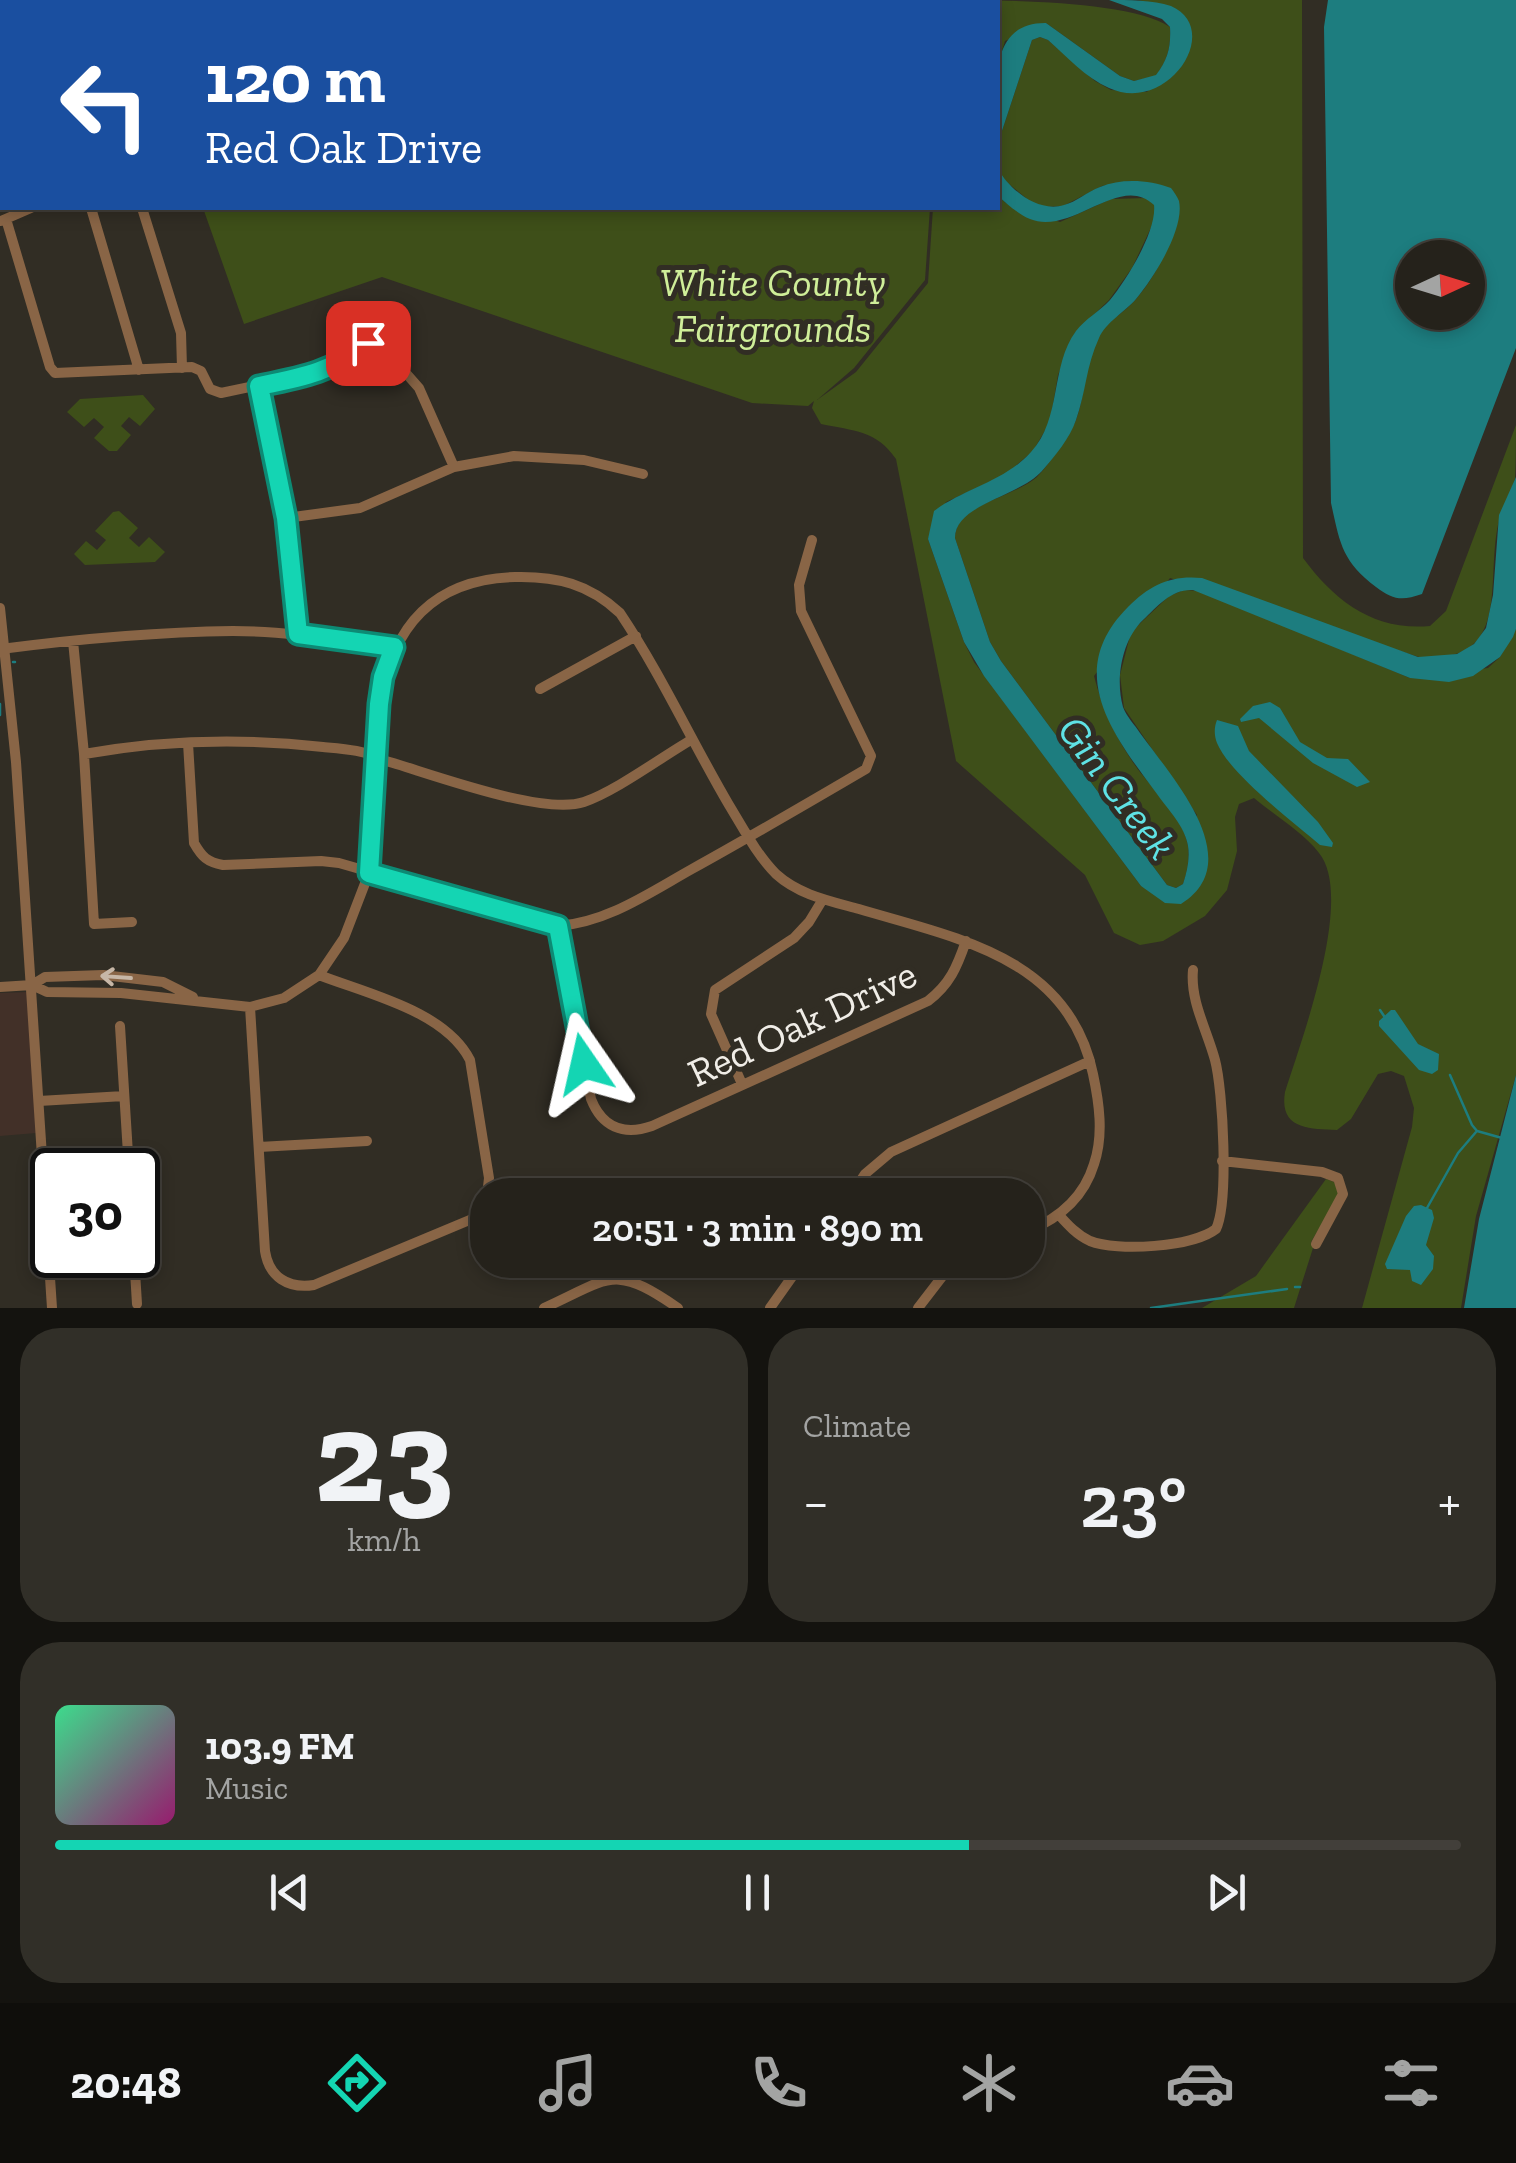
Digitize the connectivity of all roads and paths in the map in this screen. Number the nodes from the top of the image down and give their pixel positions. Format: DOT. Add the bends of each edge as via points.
graph roads {
  1 [pos="26,210"];
  2 [pos="92,210"];
  3 [pos="143,210"];
  4 [pos="3,220"];
  5 [pos="182,368"];
  6 [pos="139,370"];
  7 [pos="259,386"];
  8 [pos="454,467"];
  9 [pos="644,474"];
  10 [pos="286,518"];
  11 [pos="812,540"];
  12 [pos="0,608"];
  13 [pos="298,634"];
  14 [pos="636,636"];
  15 [pos="72,641"];
  16 [pos="394,647"];
  17 [pos="2,648"];
  18 [pos="540,689"];
  19 [pos="691,740"];
  20 [pos="188,743"];
  21 [pos="84,754"];
  22 [pos="375,756"];
  23 [pos="749,838"];
  24 [pos="369,873"];
  25 [pos="824,899"];
  26 [pos="132,922"];
  27 [pos="558,926"];
  28 [pos="966,942"];
  29 [pos="1193,970"];
  30 [pos="320,975"];
  31 [pos="32,985"];
  32 [pos="0,987"];
  33 [pos="250,1007"];
  34 [pos="120,1026"];
  35 [pos="1090,1061"];
  36 [pos="742,1084"];
  37 [pos="124,1096"];
  38 [pos="40,1101"];
  39 [pos="367,1141"];
  40 [pos="43,1148"];
  41 [pos="127,1148"];
  42 [pos="259,1148"];
  43 [pos="1222,1161"];
  44 [pos="863,1178"];
  45 [pos="1059,1215"];
  46 [pos="1045,1222"];
  47 [pos="1316,1244"];
  48 [pos="51,1278"];
  49 [pos="135,1278"];
  50 [pos="791,1278"];
  51 [pos="942,1278"];
  52 [pos="136,1304"];
  53 [pos="52,1308"];
  54 [pos="544,1308"];
  55 [pos="678,1308"];
  56 [pos="770,1308"];
  57 [pos="918,1308"];
  1 -- 4 [label="street"];
  2 -- 6 [label="street"];
  3 -- 5 [label="street" via="180,333"];
  4 -- 6 [label="street" via="55,373"];
  5 -- 6 [label="street"];
  5 -- 7 [label="street" via="202,371 214,392"];
  7 -- 8 [label="street" via="337,366 375,338 420,388"];
  7 -- 10 [label="street"];
  8 -- 9 [label="street" via="526,456"];
  8 -- 10 [label="street" via="360,508"];
  10 -- 13 [label="street"];
  11 -- 23 [label="street" via="799,584 801,611 870,763"];
  12 -- 17 [label="street"];
  13 -- 15 [label="street"];
  13 -- 16 [label="street"];
  14 -- 16 [label="street" via="604,598 579,585 502,577 450,589"];
  14 -- 18 [label="street"];
  14 -- 19 [label="street"];
  15 -- 17 [label="street"];
  15 -- 21 [label="street"];
  16 -- 22 [label="street" via="383,677"];
  17 -- 31 [label="street"];
  19 -- 22 [label="street" via="587,801 566,806 538,804"];
  19 -- 23 [label="street"];
  20 -- 21 [label="street"];
  20 -- 22 [label="street" via="273,742"];
  20 -- 24 [label="street" via="194,843 210,862 321,861"];
  21 -- 26 [label="street" via="94,924"];
  22 -- 24 [label="street"];
  23 -- 25 [label="street" via="787,882"];
  23 -- 27 [label="street" via="612,914"];
  24 -- 27 [label="street"];
  24 -- 30 [label="street" via="344,938"];
  25 -- 28 [label="street"];
  25 -- 36 [label="street" via="794,938 715,990 711,1014"];
  27 -- 36 [label="street, Red Oak Drive" via="591,1098 608,1124 644,1129"];
  28 -- 35 [label="street" via="1021,966 1054,995"];
  28 -- 36 [label="street, Red Oak Drive" via="950,980 928,1001"];
  29 -- 43 [label="street" via="1192,988 1220,1079"];
  30 -- 33 [label="street" via="284,998"];
  30 -- 42 [label="street" via="438,1022 460,1042 470,1060 489,1178 486,1205 472,1219 331,1278 291,1285 266,1258"];
  31 -- 32 [label="street"];
  31 -- 33 [label="street" via="45,977 103,975 163,982 197,999"];
  31 -- 38 [label="street"];
  33 -- 42 [label="street"];
  34 -- 37 [label="street"];
  35 -- 44 [label="street" via="892,1152"];
  35 -- 45 [label="street" via="1097,1155 1089,1180"];
  37 -- 38 [label="street"];
  37 -- 41 [label="street"];
  38 -- 40 [label="street"];
  39 -- 42 [label="street"];
  43 -- 45 [label="street" via="1220,1221 1199,1238 1106,1246 1081,1236"];
  43 -- 47 [label="street" via="1338,1178 1344,1194"];
  45 -- 46 [label="street"];
  48 -- 53 [label="street"];
  49 -- 52 [label="street"];
  50 -- 56 [label="street"];
  51 -- 57 [label="street"];
  54 -- 55 [label="street" via="625,1279"];
}
